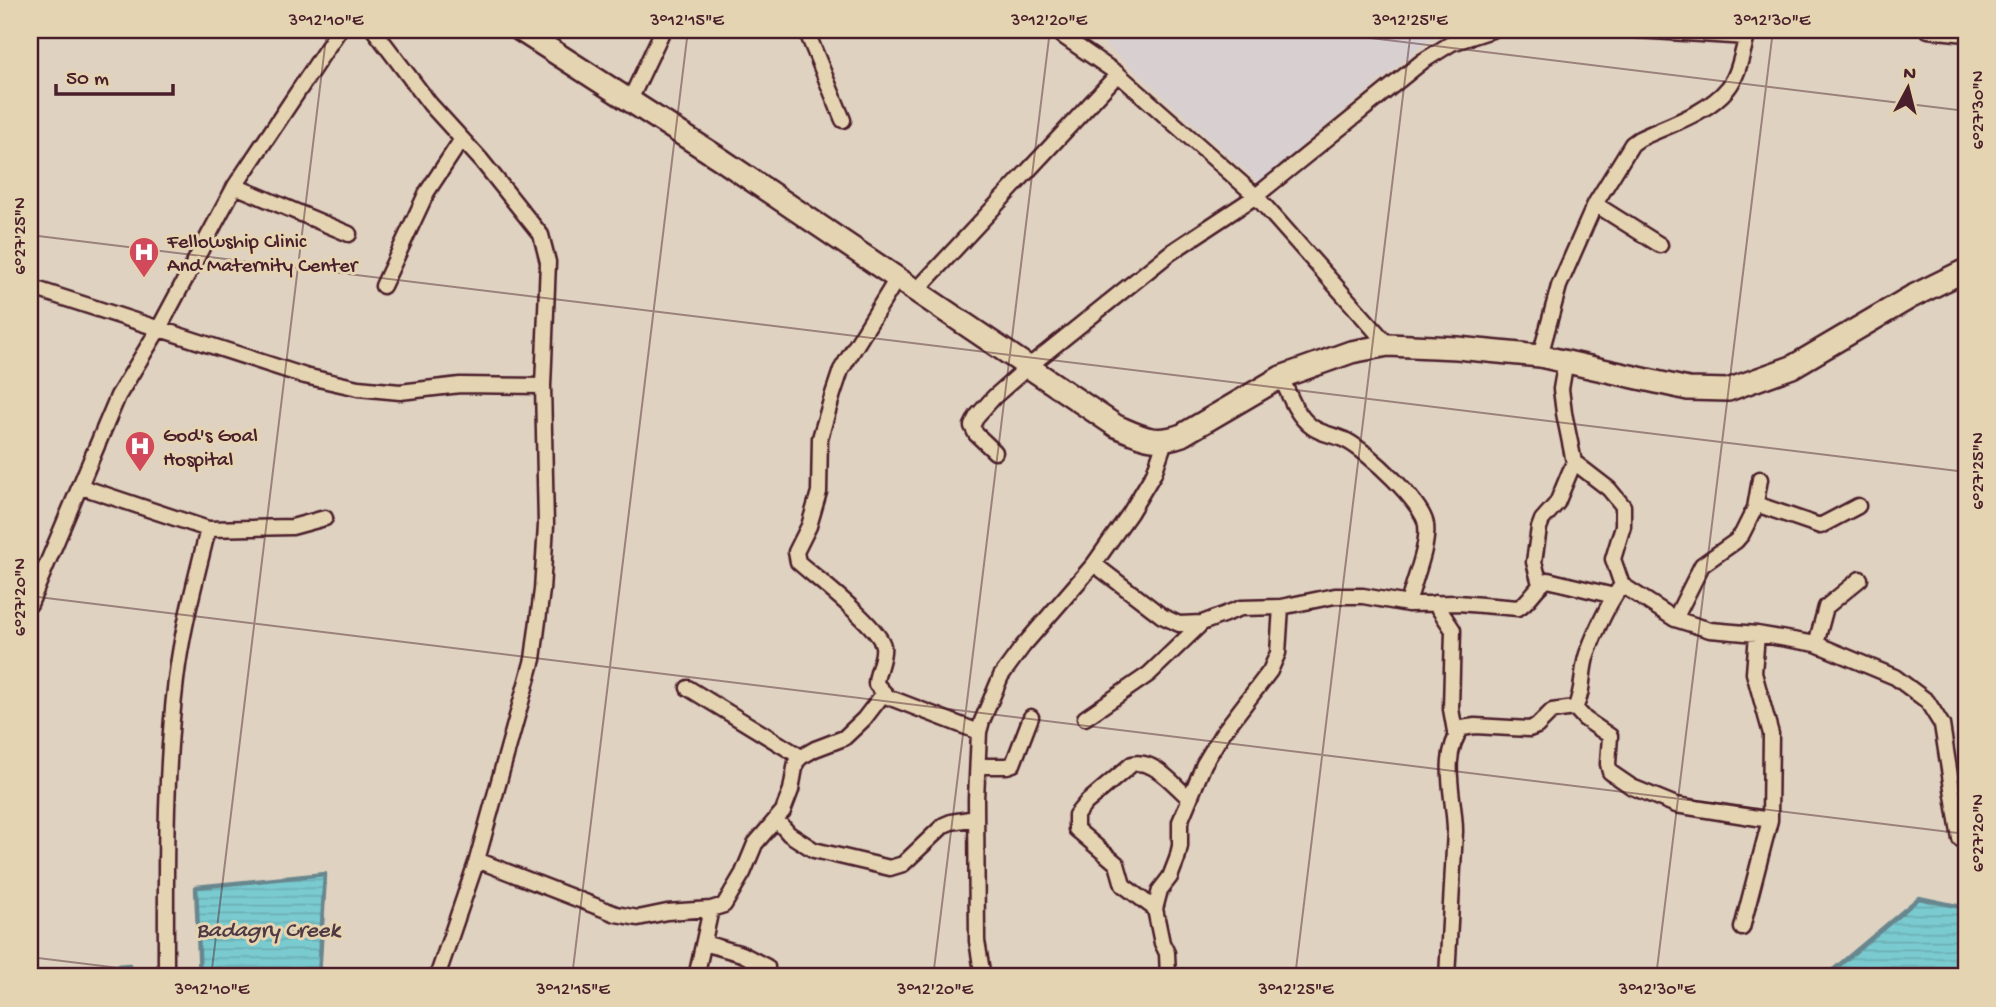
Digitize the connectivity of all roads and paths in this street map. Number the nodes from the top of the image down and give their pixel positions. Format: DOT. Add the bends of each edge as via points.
graph roads {
  1 [pos="339,30"];
  2 [pos="374,30"];
  3 [pos="520,30"];
  4 [pos="663,30"];
  5 [pos="806,30"];
  6 [pos="1054,30"];
  7 [pos="1492,30"];
  8 [pos="1638,30"];
  9 [pos="1928,30"];
  10 [pos="1748,33"];
  11 [pos="1966,34"];
  12 [pos="1118,74"];
  13 [pos="630,100"];
  14 [pos="843,120"];
  15 [pos="462,139"];
  16 [pos="235,186"];
  17 [pos="1256,196"];
  18 [pos="1595,204"];
  19 [pos="349,234"];
  20 [pos="1660,245"];
  21 [pos="1966,270"];
  22 [pos="898,277"];
  23 [pos="383,286"];
  24 [pos="30,287"];
  25 [pos="917,290"];
  26 [pos="158,330"];
  27 [pos="1388,345"];
  28 [pos="1540,356"];
  29 [pos="1566,360"];
  30 [pos="1028,367"];
  31 [pos="1281,377"];
  32 [pos="543,386"];
  33 [pos="1165,441"];
  34 [pos="995,452"];
  35 [pos="1574,462"];
  36 [pos="1760,479"];
  37 [pos="79,486"];
  38 [pos="1756,504"];
  39 [pos="1858,506"];
  40 [pos="325,518"];
  41 [pos="208,529"];
  42 [pos="1094,564"];
  43 [pos="1860,579"];
  44 [pos="1540,584"];
  45 [pos="1618,591"];
  46 [pos="1435,603"];
  47 [pos="30,604"];
  48 [pos="1408,604"];
  49 [pos="1281,607"];
  50 [pos="1675,619"];
  51 [pos="1202,623"];
  52 [pos="1756,634"];
  53 [pos="1816,644"];
  54 [pos="688,688"];
  55 [pos="884,693"];
  56 [pos="1575,708"];
  57 [pos="1031,717"];
  58 [pos="1085,718"];
  59 [pos="979,732"];
  60 [pos="1455,737"];
  61 [pos="801,757"];
  62 [pos="978,765"];
  63 [pos="1188,797"];
  64 [pos="976,818"];
  65 [pos="776,819"];
  66 [pos="1770,820"];
  67 [pos="1960,839"];
  68 [pos="477,860"];
  69 [pos="711,909"];
  70 [pos="1155,909"];
  71 [pos="1742,928"];
  72 [pos="704,943"];
  73 [pos="767,967"];
  74 [pos="166,977"];
  75 [pos="437,977"];
  76 [pos="696,977"];
  77 [pos="983,977"];
  78 [pos="1168,977"];
  79 [pos="1447,977"];
  1 -- 16 [label="street"];
  2 -- 15 [label="street" via="429,104"];
  3 -- 13 [label="main road"];
  4 -- 13 [label="street"];
  5 -- 14 [label="street"];
  6 -- 12 [label="street"];
  7 -- 17 [label="street" via="1452,43 1423,61"];
  8 -- 10 [label="street"];
  9 -- 11 [label="street"];
  10 -- 18 [label="street" via="1729,87 1688,117 1632,144"];
  12 -- 17 [label="street"];
  12 -- 25 [label="street"];
  13 -- 22 [label="main road"];
  15 -- 23 [label="street" via="427,192"];
  15 -- 32 [label="street" via="541,235 548,262"];
  16 -- 19 [label="street"];
  16 -- 26 [label="street"];
  17 -- 27 [label="street"];
  17 -- 30 [label="street" via="1170,253"];
  18 -- 20 [label="street"];
  18 -- 28 [label="street" via="1559,286"];
  21 -- 29 [label="main road" via="1792,367 1728,390 1688,389"];
  22 -- 25 [label="main road"];
  22 -- 55 [label="street" via="841,370 820,438 819,492 796,552 798,562 880,638 884,648 876,684"];
  24 -- 26 [label="street"];
  25 -- 30 [label="main road"];
  26 -- 32 [label="street" via="358,388"];
  26 -- 37 [label="street" via="118,396"];
  27 -- 28 [label="main road"];
  27 -- 31 [label="main road" via="1351,352"];
  28 -- 29 [label="main road"];
  29 -- 35 [label="street" via="1561,389"];
  30 -- 33 [label="main road" via="1116,426"];
  30 -- 34 [label="street" via="994,397 972,426"];
  31 -- 33 [label="main road"];
  31 -- 48 [label="street" via="1299,414 1311,427 1347,441 1378,463 1423,512 1427,526"];
  32 -- 68 [label="street" via="546,525 535,645"];
  33 -- 42 [label="street" via="1154,473"];
  35 -- 44 [label="street" via="1557,503 1539,527 1534,562"];
  35 -- 45 [label="street" via="1623,506 1623,526 1613,559"];
  36 -- 38 [label="street"];
  37 -- 41 [label="street"];
  37 -- 47 [label="street"];
  38 -- 39 [label="street" via="1820,526"];
  38 -- 50 [label="street" via="1736,541 1702,565"];
  40 -- 41 [label="street" via="292,527"];
  41 -- 74 [label="street" via="176,679 166,812"];
  42 -- 51 [label="street" via="1162,616 1180,624"];
  42 -- 59 [label="street" via="1001,676"];
  43 -- 53 [label="street" via="1826,607"];
  44 -- 45 [label="street" via="1548,580"];
  44 -- 46 [label="street" via="1518,608"];
  45 -- 50 [label="street"];
  45 -- 56 [label="street" via="1587,656 1581,698"];
  46 -- 48 [label="street"];
  46 -- 60 [label="street" via="1453,630"];
  48 -- 49 [label="street" via="1335,596"];
  49 -- 51 [label="street" via="1241,608"];
  49 -- 63 [label="street" via="1278,653 1270,671 1222,734"];
  50 -- 52 [label="street" via="1710,630"];
  51 -- 58 [label="street" via="1149,674"];
  52 -- 53 [label="street"];
  52 -- 66 [label="street" via="1754,673 1771,734"];
  53 -- 67 [label="street" via="1895,677 1927,701 1942,725"];
  54 -- 61 [label="street"];
  55 -- 59 [label="street"];
  55 -- 61 [label="street" via="844,738"];
  56 -- 60 [label="street" via="1552,711 1529,729 1475,726 1462,728"];
  56 -- 66 [label="street" via="1610,736 1610,772 1632,787 1676,805"];
  57 -- 62 [label="street" via="1013,764"];
  59 -- 62 [label="street"];
  60 -- 79 [label="street" via="1450,761 1455,813"];
  61 -- 65 [label="street" via="783,811"];
  62 -- 64 [label="street"];
  63 -- 70 [label="street" via="1180,822 1177,859"];
  63 -- 70 [label="street" via="1152,765 1140,762 1132,764 1076,815 1076,829 1117,864 1123,885"];
  64 -- 65 [label="street" via="944,825 902,863 890,868 814,850"];
  64 -- 77 [label="street" via="977,941"];
  65 -- 69 [label="street" via="755,844 724,905"];
  66 -- 71 [label="street"];
  68 -- 69 [label="street" via="627,916"];
  68 -- 75 [label="street"];
  69 -- 72 [label="street"];
  70 -- 78 [label="street" via="1167,953"];
  72 -- 73 [label="street"];
  72 -- 76 [label="street"];
}
